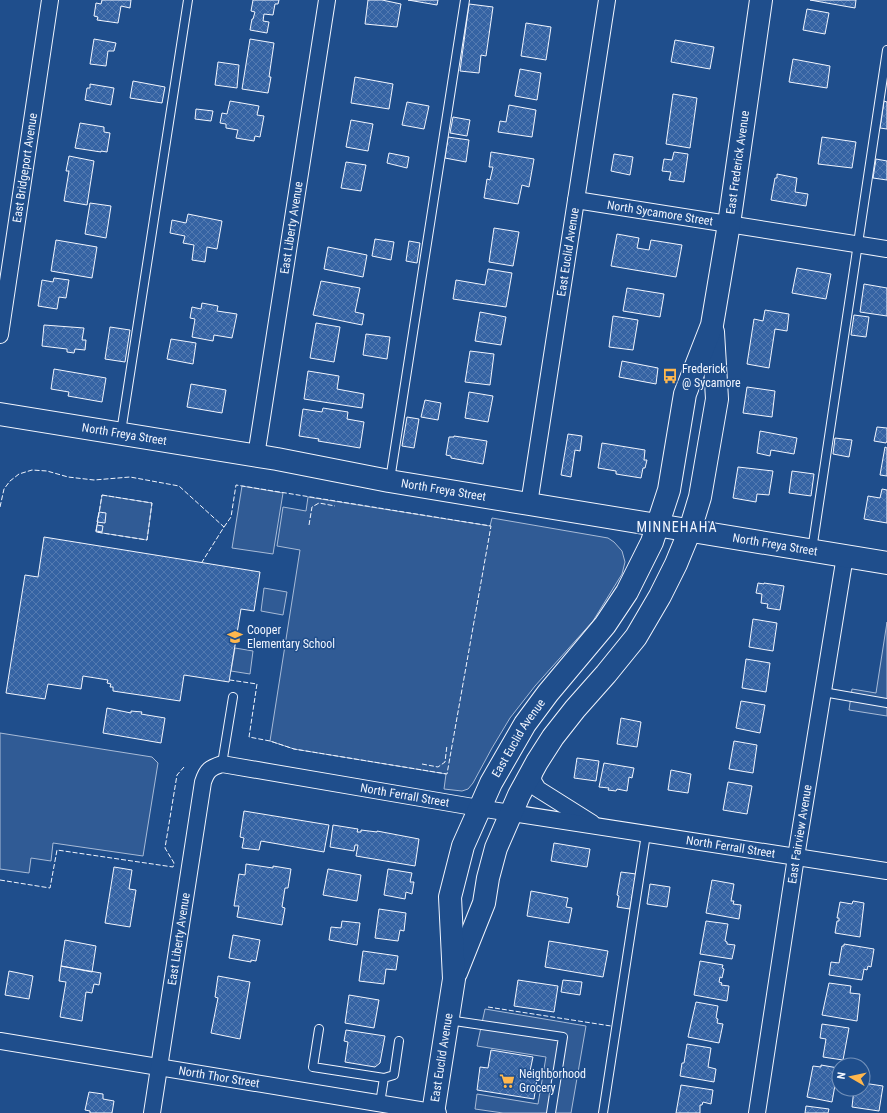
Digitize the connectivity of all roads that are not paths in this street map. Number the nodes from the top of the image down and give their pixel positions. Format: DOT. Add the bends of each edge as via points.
graph roads {
  1 [pos="50,0"];
  2 [pos="188,0"];
  3 [pos="327,0"];
  4 [pos="465,0"];
  5 [pos="607,0"];
  6 [pos="761,0"];
  7 [pos="887,50"];
  8 [pos="576,200"];
  9 [pos="729,224"];
  10 [pos="857,243"];
  11 [pos="887,249"];
  12 [pos="712,325"];
  13 [pos="0,335"];
  14 [pos="0,414"];
  15 [pos="121,434"];
  16 [pos="256,456"];
  17 [pos="390,481"];
  18 [pos="529,504"];
  19 [pos="659,525"];
  20 [pos="690,530"];
  21 [pos="812,550"];
  22 [pos="845,556"];
  23 [pos="887,563"];
  24 [pos="823,692"];
  25 [pos="233,697"];
  26 [pos="887,703"];
  27 [pos="217,765"];
  28 [pos="534,768"];
  29 [pos="479,808"];
  30 [pos="510,813"];
  31 [pos="598,827"];
  32 [pos="646,834"];
  33 [pos="796,856"];
  34 [pos="887,871"];
  35 [pos="454,979"];
  36 [pos="447,1020"];
  37 [pos="319,1030"];
  38 [pos="399,1040"];
  39 [pos="0,1041"];
  40 [pos="159,1067"];
  41 [pos="384,1078"];
  42 [pos="380,1103"];
  43 [pos="152,1113"];
  44 [pos="434,1113"];
  45 [pos="551,1113"];
  46 [pos="603,1113"];
  47 [pos="758,1113"];
  1 -- 13 [label="street, East Bridgeport Avenue"];
  2 -- 15 [label="lane"];
  3 -- 16 [label="street, East Liberty Avenue"];
  4 -- 17 [label="lane"];
  5 -- 8 [label="street, East Euclid Avenue"];
  6 -- 9 [label="main road, East Frederick Avenue"];
  7 -- 10 [label="lane"];
  8 -- 9 [label="street, North Sycamore Street"];
  8 -- 18 [label="street, East Euclid Avenue"];
  9 -- 10 [label="street, North Sycamore Street"];
  9 -- 12 [label="main road, East Frederick Avenue"];
  10 -- 11 [label="street, North Sycamore Street"];
  10 -- 21 [label="lane"];
  12 -- 19 [label="main road, East Frederick Avenue" via="685,394 669,490"];
  12 -- 20 [label="main road, East Frederick Avenue" via="717,399 700,497"];
  14 -- 15 [label="main road, North Freya Street"];
  15 -- 16 [label="main road, North Freya Street"];
  16 -- 17 [label="main road, North Freya Street"];
  17 -- 18 [label="main road, North Freya Street"];
  18 -- 19 [label="main road, North Freya Street"];
  19 -- 20 [label="main road, North Freya Street"];
  19 -- 29 [label="main road, East Euclid Avenue" via="627,592 605,625 525,724"];
  20 -- 21 [label="main road, North Freya Street"];
  20 -- 28 [label="main road, East Euclid Avenue" via="664,589 636,637 575,708"];
  21 -- 22 [label="main road, North Freya Street"];
  22 -- 23 [label="main road, North Freya Street"];
  22 -- 24 [label="street, East Fairview Avenue"];
  24 -- 26 [label="lane"];
  24 -- 33 [label="street, East Fairview Avenue"];
  25 -- 27 [label="lane"];
  27 -- 29 [label="street, North Ferrall Street"];
  27 -- 40 [label="street, East Liberty Avenue" via="206,774 203,782"];
  28 -- 30 [label="main road, East Euclid Avenue"];
  28 -- 31 [label="street, North Ferrall Street" via="533,781 538,789"];
  29 -- 30 [label="street, North Ferrall Street"];
  29 -- 35 [label="main road, East Euclid Avenue" via="463,846 450,897"];
  30 -- 31 [label="street, North Ferrall Street"];
  30 -- 35 [label="main road, East Euclid Avenue" via="496,848 484,903"];
  31 -- 32 [label="street, North Ferrall Street"];
  32 -- 33 [label="street, North Ferrall Street"];
  32 -- 46 [label="lane"];
  33 -- 34 [label="street, North Ferrall Street"];
  33 -- 47 [label="street, East Fairview Avenue"];
  35 -- 36 [label="main road, East Euclid Avenue"];
  36 -- 44 [label="main road, East Euclid Avenue"];
  36 -- 45 [label="lane" via="563,1037"];
  37 -- 41 [label="lane" via="313,1067"];
  38 -- 41 [label="lane" via="394,1075"];
  39 -- 40 [label="street, North Thor Street"];
  40 -- 42 [label="street, North Thor Street"];
  40 -- 43 [label="street, East Liberty Avenue"];
  41 -- 42 [label="lane"];
  42 -- 44 [label="street, North Thor Street"];
}
